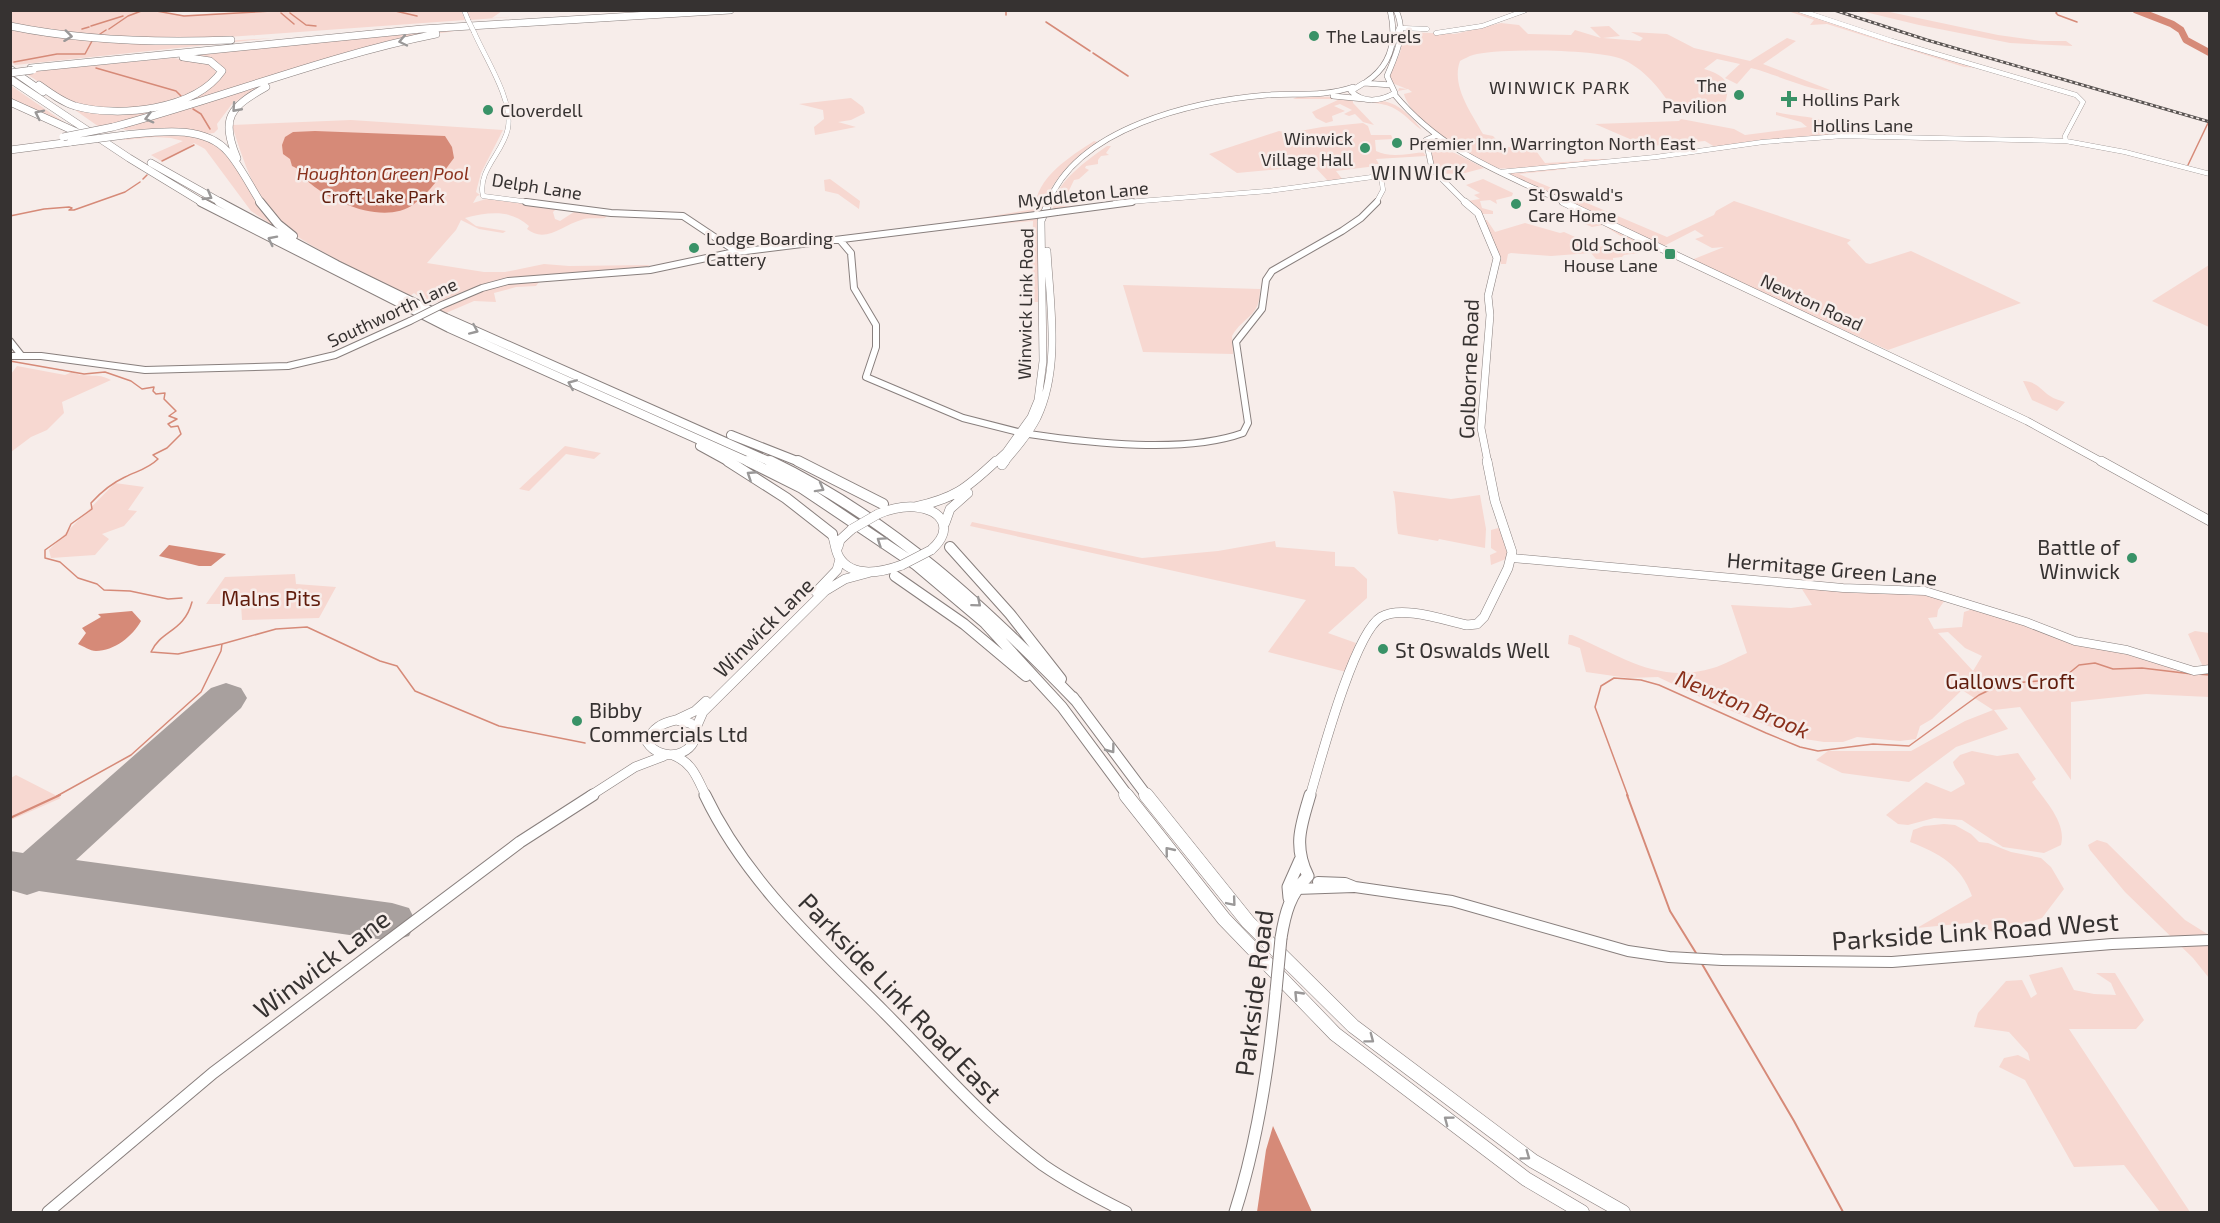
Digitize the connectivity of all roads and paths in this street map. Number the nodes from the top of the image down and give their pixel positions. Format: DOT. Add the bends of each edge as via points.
graph roads {
  1 [pos="464,10"];
  2 [pos="666,10"];
  3 [pos="731,10"];
  4 [pos="1390,10"];
  5 [pos="1396,10"];
  6 [pos="1526,10"];
  7 [pos="1799,10"];
  8 [pos="421,26"];
  9 [pos="10,27"];
  10 [pos="1400,28"];
  11 [pos="1417,30"];
  12 [pos="365,50"];
  13 [pos="30,67"];
  14 [pos="11,72"];
  15 [pos="1364,83"];
  16 [pos="1391,85"];
  17 [pos="1353,87"];
  18 [pos="1394,94"];
  19 [pos="1364,99"];
  20 [pos="1374,100"];
  21 [pos="10,102"];
  22 [pos="1404,108"];
  23 [pos="1435,136"];
  24 [pos="2066,141"];
  25 [pos="10,145"];
  26 [pos="10,150"];
  27 [pos="129,158"];
  28 [pos="1432,169"];
  29 [pos="1502,173"];
  30 [pos="2210,174"];
  31 [pos="1382,176"];
  32 [pos="245,178"];
  33 [pos="277,224"];
  34 [pos="840,240"];
  35 [pos="737,252"];
  36 [pos="317,254"];
  37 [pos="402,297"];
  38 [pos="10,341"];
  39 [pos="21,355"];
  40 [pos="10,356"];
  41 [pos="634,402"];
  42 [pos="664,424"];
  43 [pos="1025,433"];
  44 [pos="974,485"];
  45 [pos="883,504"];
  46 [pos="899,507"];
  47 [pos="915,507"];
  48 [pos="2210,521"];
  49 [pos="945,527"];
  50 [pos="832,534"];
  51 [pos="838,547"];
  52 [pos="950,547"];
  53 [pos="931,550"];
  54 [pos="840,558"];
  55 [pos="1512,558"];
  56 [pos="876,572"];
  57 [pos="895,576"];
  58 [pos="2210,669"];
  59 [pos="1077,702"];
  60 [pos="1062,707"];
  61 [pos="676,720"];
  62 [pos="696,728"];
  63 [pos="694,744"];
  64 [pos="648,746"];
  65 [pos="669,756"];
  66 [pos="634,767"];
  67 [pos="692,767"];
  68 [pos="1300,860"];
  69 [pos="1313,879"];
  70 [pos="1355,887"];
  71 [pos="1327,888"];
  72 [pos="1292,894"];
  73 [pos="2210,940"];
  74 [pos="48,1212"];
  75 [pos="1126,1212"];
  76 [pos="1235,1212"];
  77 [pos="1582,1212"];
  78 [pos="1623,1212"];
  1 -- 35 [label="street, Delph Lane, bridge" via="509,115 506,134 483,181 483,196 605,212 683,216"];
  2 -- 8 [label="highway"];
  3 -- 12 [label="highway, one-way" via="478,28"];
  3 -- 13 [label="highway" via="411,30"];
  4 -- 10 [label="main road"];
  5 -- 10 [label="main road"];
  6 -- 11 [label="street" via="1496,24 1451,33"];
  7 -- 24 [label="street" via="2069,92 2083,102"];
  9 -- 8 [label="highway, one-way" via="68,36 163,42"];
  8 -- 13 [label="highway"];
  10 -- 11 [label="street"];
  10 -- 11 [label="street" via="1404,25"];
  10 -- 15 [label="main road" via="1380,72"];
  10 -- 16 [label="main road" via="1396,59 1387,74"];
  12 -- 25 [label="highway, one-way, bridge" via="178,111"];
  12 -- 32 [label="highway, one-way" via="271,84 234,109 227,133"];
  13 -- 14 [label="highway, bridge"];
  13 -- 14 [label="highway" via="180,56 206,59 222,71 210,87 193,96 148,108 108,111 73,105"];
  14 -- 27 [label="highway"];
  14 -- 36 [label="highway, one-way" via="138,155"];
  15 -- 16 [label="main road"];
  15 -- 17 [label="main road, Winwick Link Road"];
  16 -- 18 [label="main road, Newton Road"];
  17 -- 19 [label="main road" via="1352,94"];
  17 -- 43 [label="main road, Winwick Link Road" via="1333,94 1277,94 1176,112 1107,140 1063,174 1045,204 1041,221 1042,382"];
  18 -- 20 [label="main road"];
  18 -- 22 [label="main road, Newton Road"];
  19 -- 20 [label="main road, Winwick Link Road"];
  19 -- 43 [label="main road, Winwick Link Road" via="1288,96 1197,109 1134,130 1099,149 1074,169 1054,197 1048,221 1048,392 1041,413"];
  20 -- 22 [label="main road, Newton Road"];
  27 -- 21 [label="highway, one-way"];
  22 -- 23 [label="main road, Newton Road"];
  23 -- 28 [label="main road" via="1426,141"];
  23 -- 29 [label="main road, Newton Road"];
  24 -- 29 [label="street, Hollins Lane" via="1833,136"];
  24 -- 30 [label="street, Hollins Lane"];
  26 -- 32 [label="highway, bridge" via="176,132 207,138 226,149"];
  42 -- 27 [label="highway, one-way" via="380,296 219,213"];
  28 -- 31 [label="street, Myddleton Lane"];
  28 -- 55 [label="main road, Golborne Road" via="1478,213 1497,258 1488,296 1490,324 1481,428 1495,501"];
  29 -- 48 [label="main road, Newton Road" via="2027,421"];
  31 -- 34 [label="street, Myddleton Lane, bridge" via="1116,203"];
  31 -- 43 [label="street" via="1382,194 1364,216 1278,266 1264,280 1262,309 1236,342 1248,423 1244,433 1224,441 1188,443 1072,440"];
  32 -- 33 [label="highway" via="262,208"];
  33 -- 36 [label="highway"];
  33 -- 37 [label="highway"];
  34 -- 35 [label="street, Myddleton Lane"];
  34 -- 43 [label="street" via="851,253 854,288 876,325 876,347 866,377 963,418"];
  35 -- 39 [label="street, Southworth Lane, bridge" via="650,270 508,281 442,305 335,356 288,366 145,370"];
  36 -- 37 [label="highway"];
  37 -- 41 [label="highway, one-way"];
  38 -- 39 [label="street"];
  39 -- 40 [label="street, Southworth Lane"];
  41 -- 45 [label="highway" via="782,455"];
  41 -- 59 [label="highway, one-way" via="772,462 879,524 993,616"];
  50 -- 42 [label="highway, one-way" via="747,472"];
  60 -- 42 [label="highway, one-way" via="985,623 915,564 802,488"];
  43 -- 44 [label="main road, Winwick Link Road" via="1013,455"];
  44 -- 47 [label="main road, Winwick Link Road" via="946,500"];
  44 -- 49 [label="main road, Winwick Link Road" via="950,509"];
  45 -- 46 [label="main road"];
  46 -- 47 [label="main road"];
  46 -- 51 [label="main road, bridge" via="852,529"];
  47 -- 49 [label="main road" via="931,511"];
  49 -- 52 [label="main road"];
  49 -- 53 [label="main road, Winwick Link Road" via="942,541"];
  50 -- 51 [label="main road"];
  51 -- 54 [label="main road"];
  52 -- 59 [label="highway" via="1048,660"];
  53 -- 56 [label="main road, Winwick Lane, bridge" via="902,566"];
  54 -- 56 [label="main road" via="853,568"];
  54 -- 61 [label="main road, Winwick Lane" via="840,566 833,574 749,661 695,711"];
  55 -- 58 [label="street, Hermitage Green Lane" via="1843,588 1930,592 2075,641 2127,650 2194,671"];
  55 -- 68 [label="main road" via="1478,623 1467,625 1401,611 1376,621 1363,638 1329,730 1299,832"];
  56 -- 57 [label="main road"];
  56 -- 62 [label="main road, Winwick Lane" via="845,579 825,591 703,712"];
  57 -- 60 [label="highway" via="964,624"];
  59 -- 78 [label="highway, one-way" via="1169,826 1248,922 1353,1026 1533,1161"];
  77 -- 60 [label="highway, one-way" via="1526,1179 1335,1034 1224,919 1159,839"];
  61 -- 62 [label="main road"];
  61 -- 64 [label="main road" via="653,730"];
  62 -- 63 [label="main road" via="698,737"];
  63 -- 65 [label="main road"];
  63 -- 67 [label="main road"];
  64 -- 65 [label="main road"];
  64 -- 66 [label="main road, Winwick Lane"];
  65 -- 66 [label="main road, Winwick Lane"];
  65 -- 67 [label="main road" via="685,760"];
  66 -- 74 [label="main road, Winwick Lane" via="502,855 254,1042"];
  67 -- 75 [label="main road, Parkside Link Road East" via="736,852 801,929 1002,1131 1061,1176"];
  68 -- 69 [label="main road"];
  68 -- 72 [label="main road" via="1288,887"];
  69 -- 70 [label="main road, Parkside Link Road West"];
  69 -- 71 [label="main road"];
  69 -- 72 [label="main road, Parkside Road"];
  70 -- 71 [label="main road, Parkside Link Road West"];
  70 -- 73 [label="main road, Parkside Link Road West" via="1452,901 1593,942 1669,957 1892,962"];
  71 -- 72 [label="main road, Parkside Link Road West"];
  72 -- 76 [label="main road, Parkside Road, bridge" via="1281,939 1257,1136"];
}
